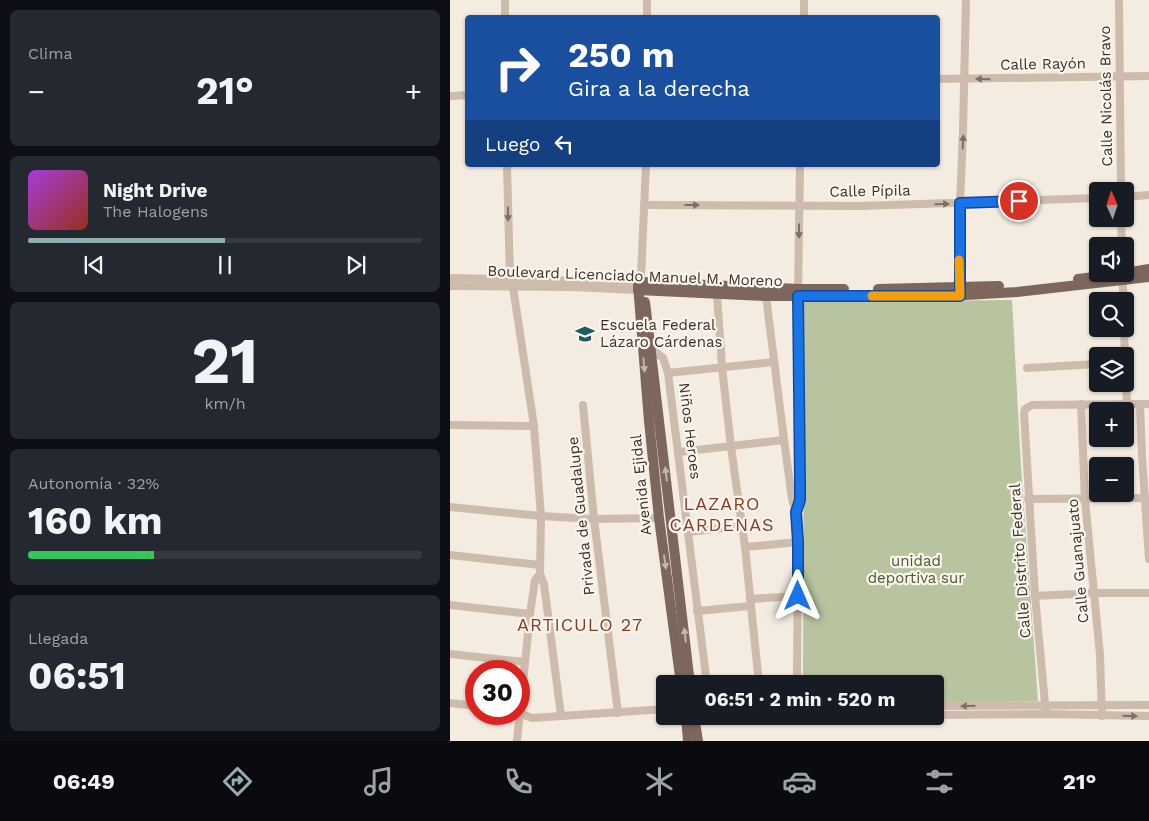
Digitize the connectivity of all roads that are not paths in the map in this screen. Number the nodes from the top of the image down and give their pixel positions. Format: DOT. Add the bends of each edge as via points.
graph roads {
  1 [pos="505,0"];
  2 [pos="647,0"];
  3 [pos="804,0"];
  4 [pos="966,0"];
  5 [pos="1119,0"];
  6 [pos="505,15"];
  7 [pos="647,15"];
  8 [pos="804,15"];
  9 [pos="1120,76"];
  10 [pos="1149,76"];
  11 [pos="964,79"];
  12 [pos="940,80"];
  13 [pos="465,95"];
  14 [pos="450,96"];
  15 [pos="507,167"];
  16 [pos="646,167"];
  17 [pos="800,167"];
  18 [pos="1121,182"];
  19 [pos="1149,195"];
  20 [pos="1134,196"];
  21 [pos="1089,198"];
  22 [pos="960,203"];
  23 [pos="644,205"];
  24 [pos="799,206"];
  25 [pos="1149,269"];
  26 [pos="1134,272"];
  27 [pos="1134,276"];
  28 [pos="1149,277"];
  29 [pos="450,278"];
  30 [pos="510,278"];
  31 [pos="1089,278"];
  32 [pos="468,282"];
  33 [pos="585,284"];
  34 [pos="641,284"];
  35 [pos="450,286"];
  36 [pos="513,288"];
  37 [pos="959,291"];
  38 [pos="798,293"];
  39 [pos="717,294"];
  40 [pos="766,296"];
  41 [pos="642,342"];
  42 [pos="651,348"];
  43 [pos="774,362"];
  44 [pos="1089,365"];
  45 [pos="722,367"];
  46 [pos="1027,368"];
  47 [pos="668,373"];
  48 [pos="1081,404"];
  49 [pos="1089,404"];
  50 [pos="1134,404"];
  51 [pos="1140,404"];
  52 [pos="1149,404"];
  53 [pos="583,405"];
  54 [pos="450,424"];
  55 [pos="534,426"];
  56 [pos="784,440"];
  57 [pos="731,447"];
  58 [pos="679,452"];
  59 [pos="1147,498"];
  60 [pos="1028,499"];
  61 [pos="1085,500"];
  62 [pos="450,507"];
  63 [pos="796,512"];
  64 [pos="541,516"];
  65 [pos="659,518"];
  66 [pos="594,519"];
  67 [pos="742,526"];
  68 [pos="688,532"];
  69 [pos="798,542"];
  70 [pos="745,547"];
  71 [pos="450,555"];
  72 [pos="1149,559"];
  73 [pos="540,565"];
  74 [pos="540,574"];
  75 [pos="1094,593"];
  76 [pos="1149,593"];
  77 [pos="798,596"];
  78 [pos="1035,596"];
  79 [pos="750,602"];
  80 [pos="450,606"];
  81 [pos="697,611"];
  82 [pos="530,614"];
  83 [pos="450,654"];
  84 [pos="506,660"];
  85 [pos="525,660"];
  86 [pos="680,675"];
  87 [pos="689,675"];
  88 [pos="706,675"];
  89 [pos="758,675"];
  90 [pos="797,675"];
  91 [pos="450,703"];
  92 [pos="465,705"];
  93 [pos="993,705"];
  94 [pos="1049,705"];
  95 [pos="1103,705"];
  96 [pos="1149,705"];
  97 [pos="944,706"];
  98 [pos="656,711"];
  99 [pos="618,713"];
  100 [pos="1046,714"];
  101 [pos="944,715"];
  102 [pos="993,715"];
  103 [pos="561,716"];
  104 [pos="1102,716"];
  105 [pos="1149,716"];
  106 [pos="530,717"];
  107 [pos="518,725"];
  108 [pos="687,725"];
  109 [pos="695,725"];
  110 [pos="517,741"];
  111 [pos="688,741"];
  112 [pos="698,741"];
  1 -- 6 [label="street"];
  2 -- 7 [label="street"];
  3 -- 8 [label="street"];
  4 -- 11 [label="street"];
  5 -- 9 [label="street, Calle Nicolás Bravo"];
  9 -- 10 [label="street, Calle Rayón"];
  9 -- 11 [label="street, Calle Rayón, one-way"];
  9 -- 18 [label="street, Calle Nicolás Bravo"];
  11 -- 12 [label="street, Calle Rayón"];
  22 -- 11 [label="street, one-way"];
  13 -- 14 [label="street"];
  15 -- 30 [label="street, one-way"];
  16 -- 23 [label="street"];
  17 -- 24 [label="street"];
  19 -- 20 [label="street"];
  21 -- 22 [label="street, Calle Pípila"];
  24 -- 22 [label="street, Calle Pípila, one-way"];
  22 -- 37 [label="street"];
  23 -- 24 [label="street, Calle Pípila, one-way"];
  23 -- 34 [label="street"];
  24 -- 38 [label="street, one-way"];
  25 -- 26 [label="main road, Boulevard Licenciado Manuel M. Moreno"];
  27 -- 28 [label="main road, Boulevard Licenciado Manuel M. Moreno"];
  29 -- 32 [label="street, Boulevard Licenciado Manuel M. Moreno"];
  30 -- 32 [label="street, Boulevard Licenciado Manuel M. Moreno"];
  30 -- 33 [label="street, Boulevard Licenciado Manuel M. Moreno"];
  30 -- 36 [label="street"];
  31 -- 37 [label="main road, Boulevard Licenciado Manuel M. Moreno"];
  32 -- 35 [label="street, Boulevard Licenciado Manuel M. Moreno"];
  32 -- 36 [label="street, Boulevard Licenciado Manuel M. Moreno"];
  33 -- 34 [label="street, Boulevard Licenciado Manuel M. Moreno"];
  33 -- 36 [label="street, Boulevard Licenciado Manuel M. Moreno"];
  34 -- 38 [label="main road, Boulevard Licenciado Manuel M. Moreno"];
  34 -- 39 [label="main road, Boulevard Licenciado Manuel M. Moreno"];
  34 -- 41 [label="main road, Avenida Ejidal"];
  34 -- 42 [label="main road, Avenida Ejidal"];
  36 -- 55 [label="street"];
  37 -- 38 [label="main road, Boulevard Licenciado Manuel M. Moreno"];
  38 -- 40 [label="main road, Boulevard Licenciado Manuel M. Moreno"];
  38 -- 63 [label="street" via="800,500"];
  39 -- 40 [label="main road, Boulevard Licenciado Manuel M. Moreno"];
  39 -- 45 [label="street"];
  40 -- 43 [label="street"];
  41 -- 42 [label="street, Niños Heroes"];
  41 -- 65 [label="main road, Avenida Ejidal, one-way"];
  42 -- 47 [label="street, Niños Heroes" via="664,358"];
  87 -- 42 [label="main road, Avenida Ejidal, one-way"];
  43 -- 45 [label="street"];
  43 -- 56 [label="street"];
  44 -- 46 [label="street"];
  45 -- 47 [label="street"];
  45 -- 57 [label="street"];
  47 -- 58 [label="street, Niños Heroes"];
  48 -- 49 [label="street"];
  48 -- 60 [label="street, Calle Distrito Federal" via="1028,406 1024,413"];
  48 -- 61 [label="street, Calle Guanajuato"];
  50 -- 51 [label="street"];
  51 -- 52 [label="street"];
  51 -- 59 [label="street"];
  53 -- 66 [label="street, Privada de Guadalupe"];
  54 -- 55 [label="street"];
  55 -- 64 [label="street"];
  56 -- 57 [label="street"];
  56 -- 63 [label="street"];
  57 -- 58 [label="street"];
  57 -- 67 [label="street"];
  58 -- 68 [label="street, Niños Heroes"];
  59 -- 61 [label="street"];
  59 -- 72 [label="street"];
  60 -- 61 [label="street"];
  60 -- 78 [label="street, Calle Distrito Federal"];
  61 -- 75 [label="street, Calle Guanajuato"];
  62 -- 64 [label="street"];
  63 -- 69 [label="street"];
  64 -- 66 [label="street"];
  64 -- 73 [label="street"];
  65 -- 66 [label="street"];
  65 -- 86 [label="main road, Avenida Ejidal, one-way"];
  66 -- 99 [label="street, Privada de Guadalupe"];
  67 -- 68 [label="street"];
  67 -- 70 [label="street"];
  68 -- 81 [label="street, Niños Heroes"];
  69 -- 70 [label="street"];
  69 -- 77 [label="street"];
  70 -- 79 [label="street"];
  71 -- 73 [label="street"];
  73 -- 74 [label="street"];
  74 -- 82 [label="street" via="535,580"];
  74 -- 103 [label="street"];
  75 -- 76 [label="street"];
  75 -- 78 [label="street"];
  75 -- 95 [label="street, Calle Guanajuato"];
  77 -- 79 [label="street"];
  77 -- 90 [label="street"];
  78 -- 94 [label="street, Calle Distrito Federal"];
  79 -- 81 [label="street"];
  79 -- 89 [label="street"];
  80 -- 82 [label="street"];
  81 -- 88 [label="street, Niños Heroes"];
  82 -- 85 [label="street"];
  83 -- 84 [label="street"];
  91 -- 92 [label="street"];
  93 -- 94 [label="street"];
  93 -- 97 [label="street, one-way"];
  93 -- 102 [label="street"];
  94 -- 95 [label="street"];
  94 -- 100 [label="street, Calle Distrito Federal"];
  95 -- 96 [label="street"];
  95 -- 104 [label="street, Calle Guanajuato"];
  98 -- 99 [label="street"];
  99 -- 103 [label="street"];
  100 -- 102 [label="street"];
  100 -- 104 [label="street"];
  101 -- 102 [label="street"];
  103 -- 106 [label="street"];
  104 -- 105 [label="street, one-way"];
  107 -- 110 [label="street"];
  108 -- 111 [label="main road"];
  109 -- 112 [label="main road"];
}
